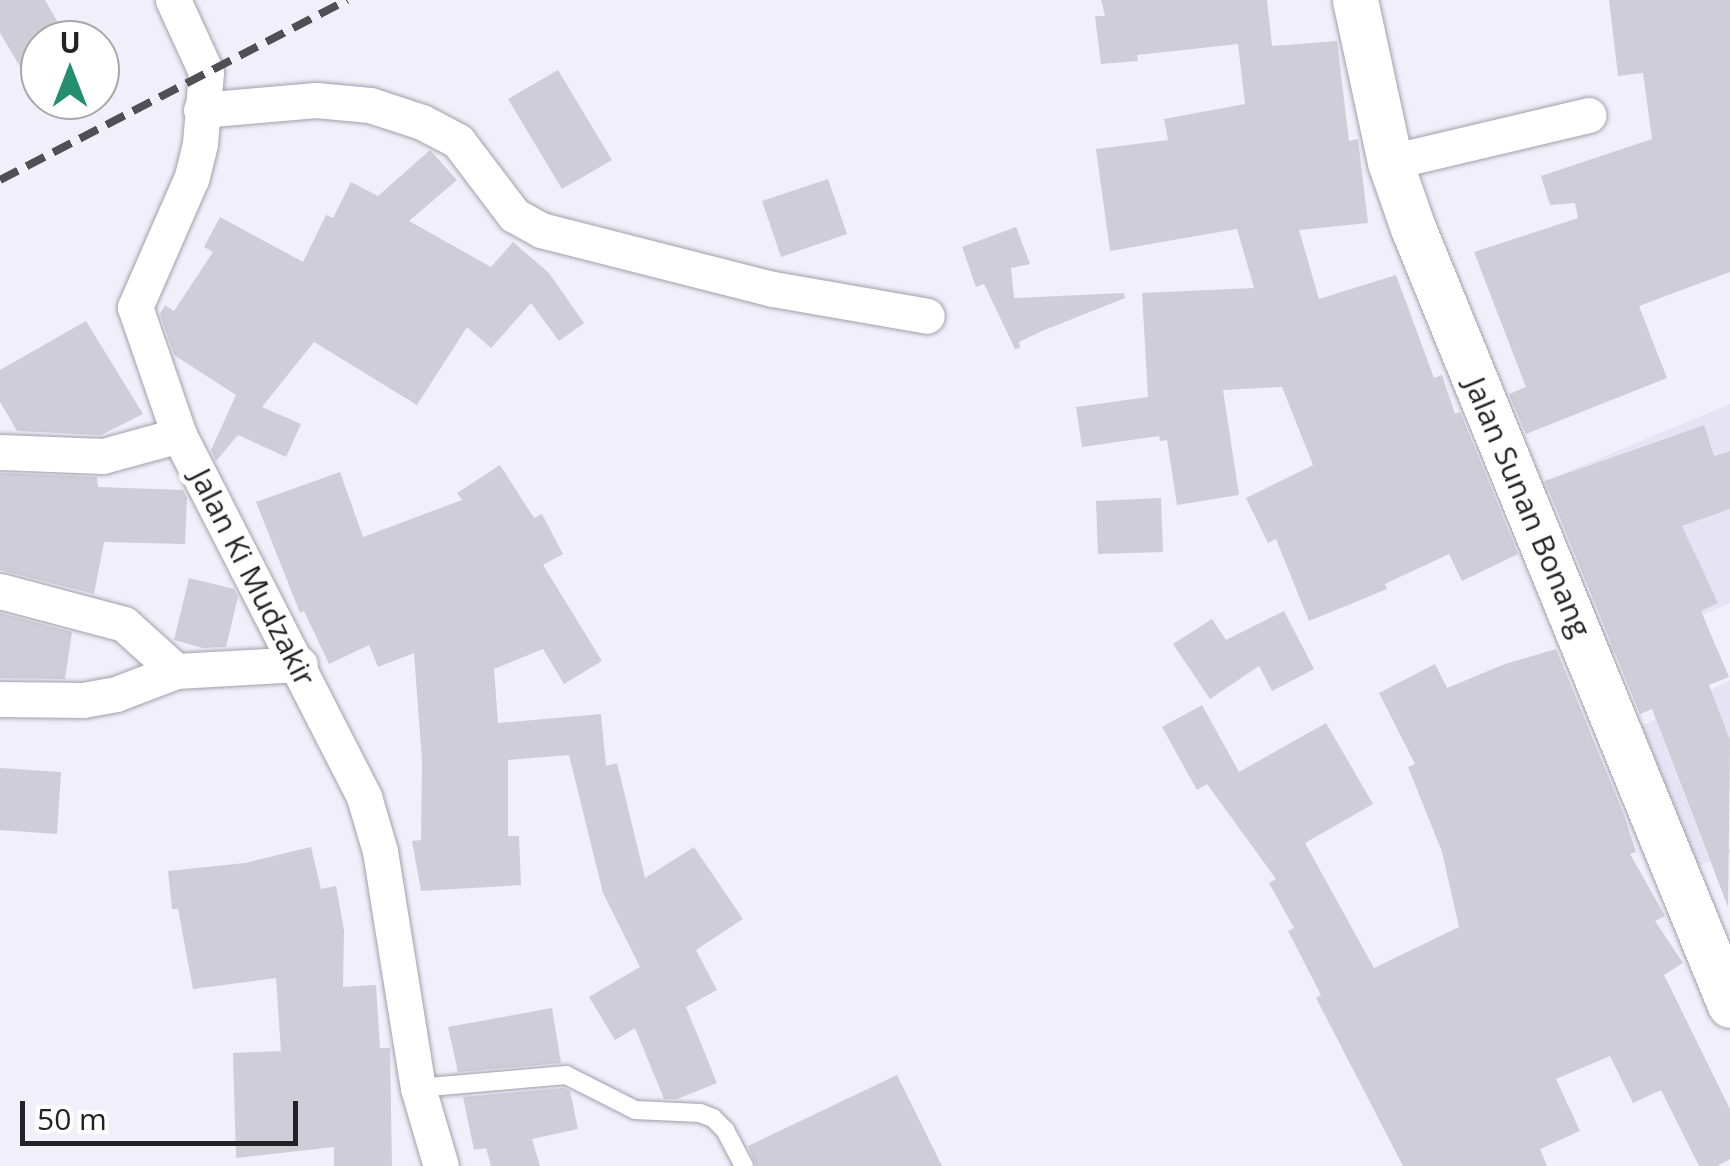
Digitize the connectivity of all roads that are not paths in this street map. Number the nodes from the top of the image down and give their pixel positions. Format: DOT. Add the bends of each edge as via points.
graph roads {
  1 [pos="172,0"];
  2 [pos="1355,0"];
  3 [pos="201,110"];
  4 [pos="1589,115"];
  5 [pos="1390,162"];
  6 [pos="926,316"];
  7 [pos="179,435"];
  8 [pos="0,452"];
  9 [pos="0,591"];
  10 [pos="300,664"];
  11 [pos="176,671"];
  12 [pos="0,699"];
  13 [pos="1730,1006"];
  14 [pos="418,1088"];
  15 [pos="440,1166"];
  16 [pos="744,1166"];
  1 -- 3 [label="street, Jalan Ki Mudzakir" via="206,72"];
  2 -- 5 [label="street, Jalan Sunan Bonang"];
  3 -- 6 [label="street" via="316,100 370,105 458,141 514,215 541,230 774,289"];
  3 -- 7 [label="street, Jalan Ki Mudzakir" via="192,179 136,307"];
  4 -- 5 [label="street"];
  5 -- 13 [label="street, Jalan Sunan Bonang"];
  7 -- 8 [label="street" via="104,456"];
  7 -- 10 [label="street, Jalan Ki Mudzakir"];
  9 -- 11 [label="street" via="124,624"];
  10 -- 11 [label="street"];
  10 -- 14 [label="street, Jalan Ki Mudzakir" via="364,797 380,851"];
  11 -- 12 [label="street" via="82,700"];
  14 -- 15 [label="street, Jalan Ki Mudzakir"];
  14 -- 16 [label="lane" via="566,1075 635,1110 713,1118"];
}
